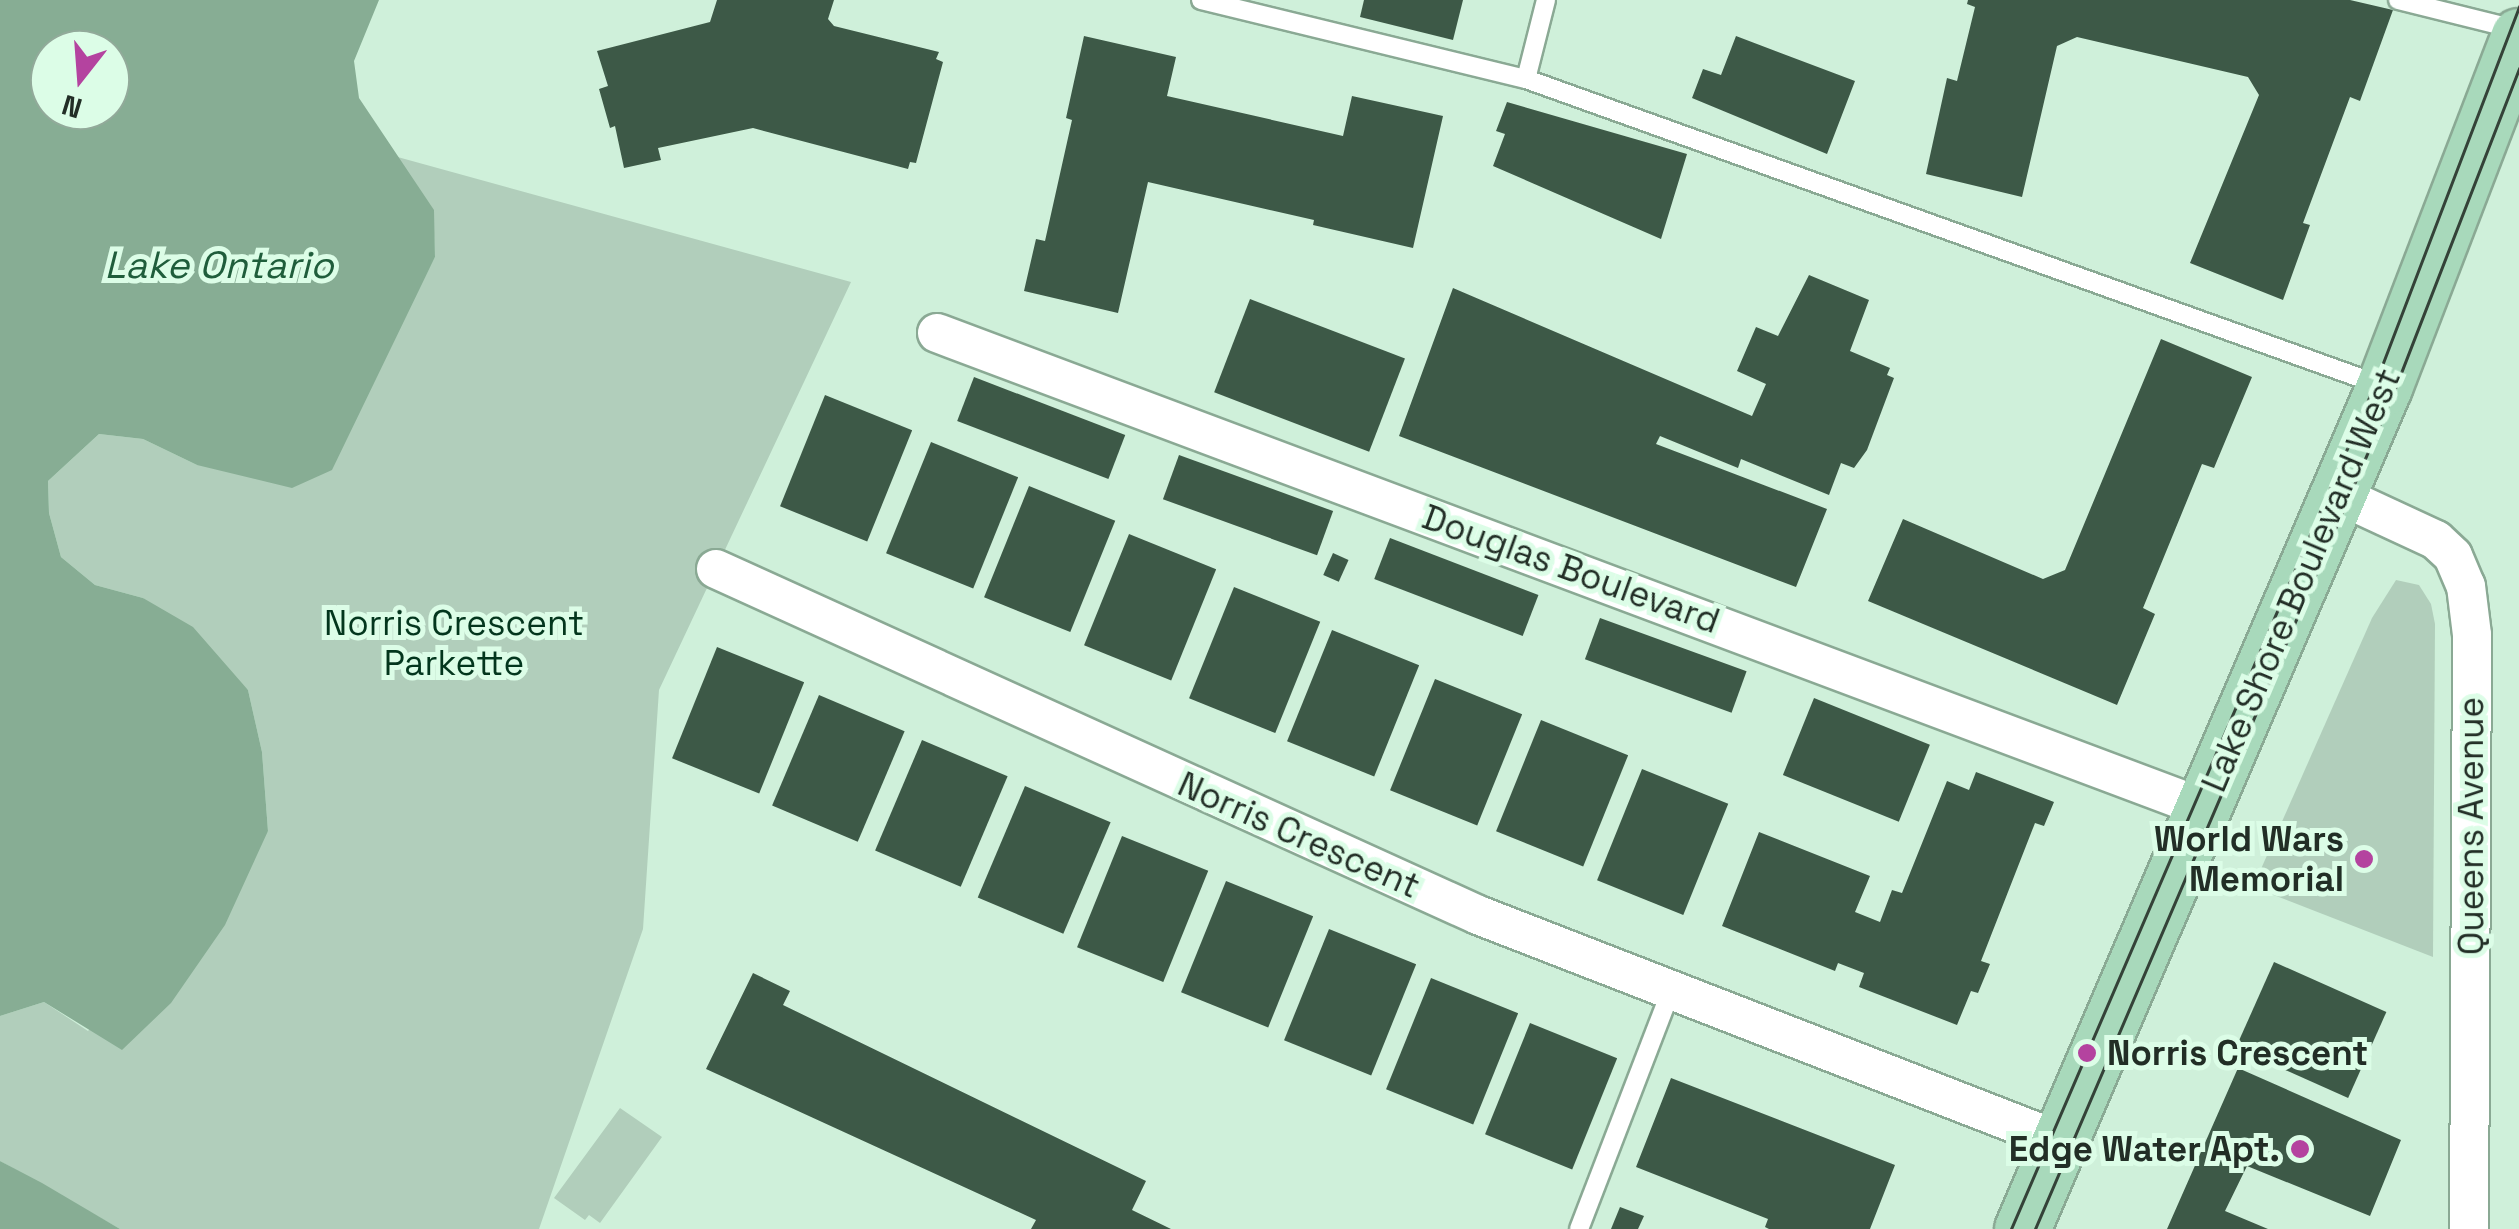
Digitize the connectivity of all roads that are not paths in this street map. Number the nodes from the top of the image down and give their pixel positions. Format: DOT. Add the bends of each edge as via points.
graph roads {
  1 [pos="1200,0"];
  2 [pos="1546,0"];
  3 [pos="2398,0"];
  4 [pos="2519,33"];
  5 [pos="1526,79"];
  6 [pos="937,333"];
  7 [pos="2384,387"];
  8 [pos="2339,494"];
  9 [pos="716,569"];
  10 [pos="2204,808"];
  11 [pos="1670,993"];
  12 [pos="2060,1142"];
  13 [pos="1579,1229"];
  14 [pos="2022,1229"];
  15 [pos="2469,1229"];
  1 -- 5 [label="lane"];
  2 -- 5 [label="lane"];
  3 -- 4 [label="lane"];
  4 -- 7 [label="main road, Lake Shore Boulevard West"];
  5 -- 7 [label="lane"];
  6 -- 10 [label="street, Douglas Boulevard"];
  7 -- 8 [label="main road, Lake Shore Boulevard West"];
  8 -- 10 [label="main road, Lake Shore Boulevard West"];
  8 -- 15 [label="street, Queens Avenue" via="2436,540 2453,556 2466,586 2472,635"];
  9 -- 11 [label="street, Norris Crescent" via="1478,916"];
  10 -- 12 [label="main road, Lake Shore Boulevard West"];
  11 -- 12 [label="street, Norris Crescent"];
  11 -- 13 [label="lane"];
  12 -- 14 [label="main road, Lake Shore Boulevard West"];
}
